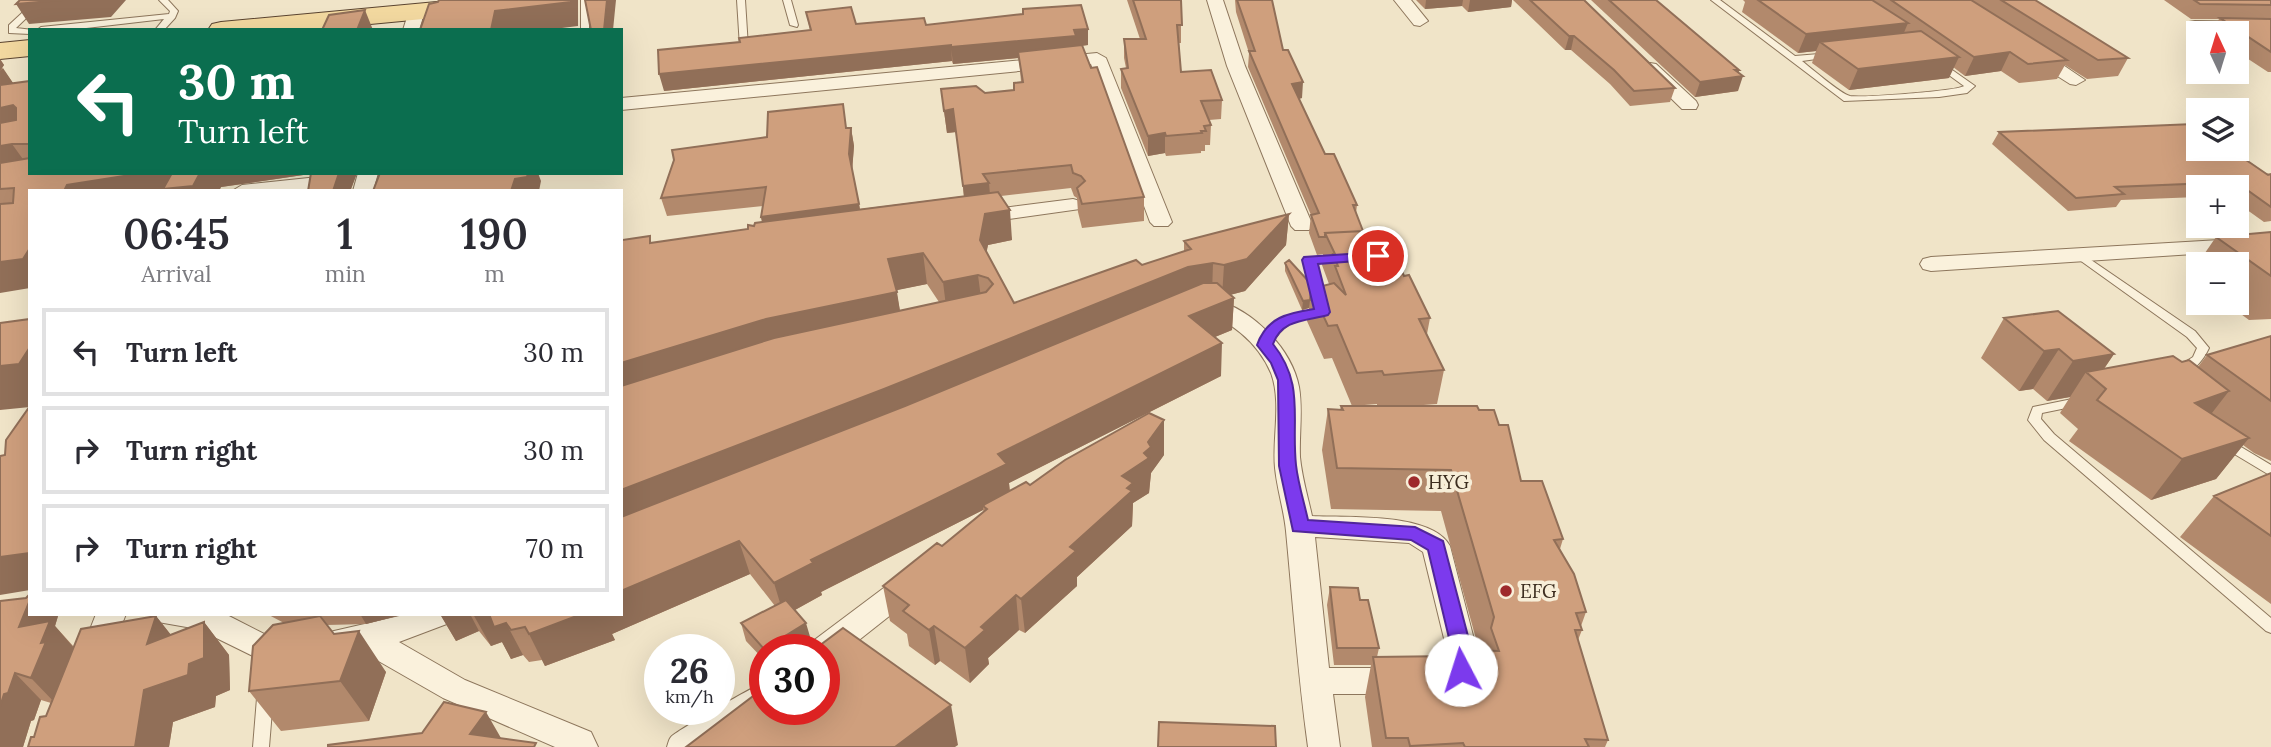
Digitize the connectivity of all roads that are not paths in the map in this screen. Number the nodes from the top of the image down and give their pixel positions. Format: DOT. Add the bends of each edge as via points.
graph roads {
  1 [pos="41,0"];
  2 [pos="163,0"];
  3 [pos="540,0"];
  4 [pos="585,0"];
  5 [pos="741,0"];
  6 [pos="787,0"];
  7 [pos="1214,0"];
  8 [pos="1402,0"];
  9 [pos="1715,0"];
  10 [pos="172,16"];
  11 [pos="1420,21"];
  12 [pos="414,22"];
  13 [pos="794,25"];
  14 [pos="2249,27"];
  15 [pos="2271,27"];
  16 [pos="66,28"];
  17 [pos="161,28"];
  18 [pos="262,28"];
  19 [pos="585,28"];
  20 [pos="28,31"];
  21 [pos="2018,44"];
  22 [pos="744,47"];
  23 [pos="28,48"];
  24 [pos="0,51"];
  25 [pos="1926,54"];
  26 [pos="1834,55"];
  27 [pos="1639,57"];
  28 [pos="1794,59"];
  29 [pos="2076,80"];
  30 [pos="623,104"];
  31 [pos="1689,105"];
  32 [pos="318,183"];
  33 [pos="261,189"];
  34 [pos="1073,205"];
  35 [pos="964,219"];
  36 [pos="1161,222"];
  37 [pos="1302,226"];
  38 [pos="2271,243"];
  39 [pos="2078,254"];
  40 [pos="1351,258"];
  41 [pos="1931,264"];
  42 [pos="1183,311"];
  43 [pos="1265,345"];
  44 [pos="2165,380"];
  45 [pos="2102,397"];
  46 [pos="2213,433"];
  47 [pos="2271,471"];
  48 [pos="1300,526"];
  49 [pos="933,565"];
  50 [pos="110,616"];
  51 [pos="192,616"];
  52 [pos="436,616"];
  53 [pos="2271,627"];
  54 [pos="840,638"];
  55 [pos="367,639"];
  56 [pos="268,670"];
  57 [pos="86,678"];
  58 [pos="1314,681"];
  59 [pos="749,707"];
  60 [pos="261,747"];
  61 [pos="582,747"];
  62 [pos="683,747"];
  63 [pos="1324,747"];
  1 -- 20 [label="lane" via="12,27 12,31"];
  2 -- 10 [label="lane" via="174,11"];
  3 -- 12 [label="main road"];
  4 -- 19 [label="lane"];
  5 -- 22 [label="lane"];
  6 -- 13 [label="lane"];
  7 -- 37 [label="street"];
  8 -- 11 [label="street"];
  9 -- 28 [label="lane"];
  10 -- 16 [label="lane"];
  10 -- 17 [label="lane"];
  12 -- 18 [label="main road"];
  14 -- 15 [label="street"];
  21 -- 29 [label="street"];
  23 -- 24 [label="main road"];
  25 -- 28 [label="lane" via="1970,86 1939,94 1847,99"];
  26 -- 28 [label="lane"];
  27 -- 31 [label="street"];
  30 -- 36 [label="street" via="1097,58"];
  32 -- 33 [label="street"];
  34 -- 35 [label="street"];
  38 -- 39 [label="street"];
  39 -- 41 [label="street"];
  39 -- 44 [label="lane" via="2191,334 2203,348 2198,359"];
  40 -- 43 [label="lane" via="1309,260 1323,312 1291,317 1275,326"];
  42 -- 43 [label="street" via="1212,304 1224,307"];
  43 -- 48 [label="street" via="1286,380 1288,466"];
  45 -- 53 [label="lane" via="2037,410 2034,420 2049,438"];
  46 -- 47 [label="lane"];
  48 -- 58 [label="street"];
  48 -- 58 [label="street" via="1415,533 1436,546 1464,659 1461,670 1443,681"];
  49 -- 54 [label="street"];
  50 -- 57 [label="street"];
  51 -- 56 [label="street" via="203,617"];
  52 -- 55 [label="street"];
  55 -- 56 [label="street"];
  55 -- 61 [label="street" via="454,689"];
  56 -- 60 [label="lane"];
  58 -- 63 [label="street"];
  59 -- 62 [label="street"];
}
